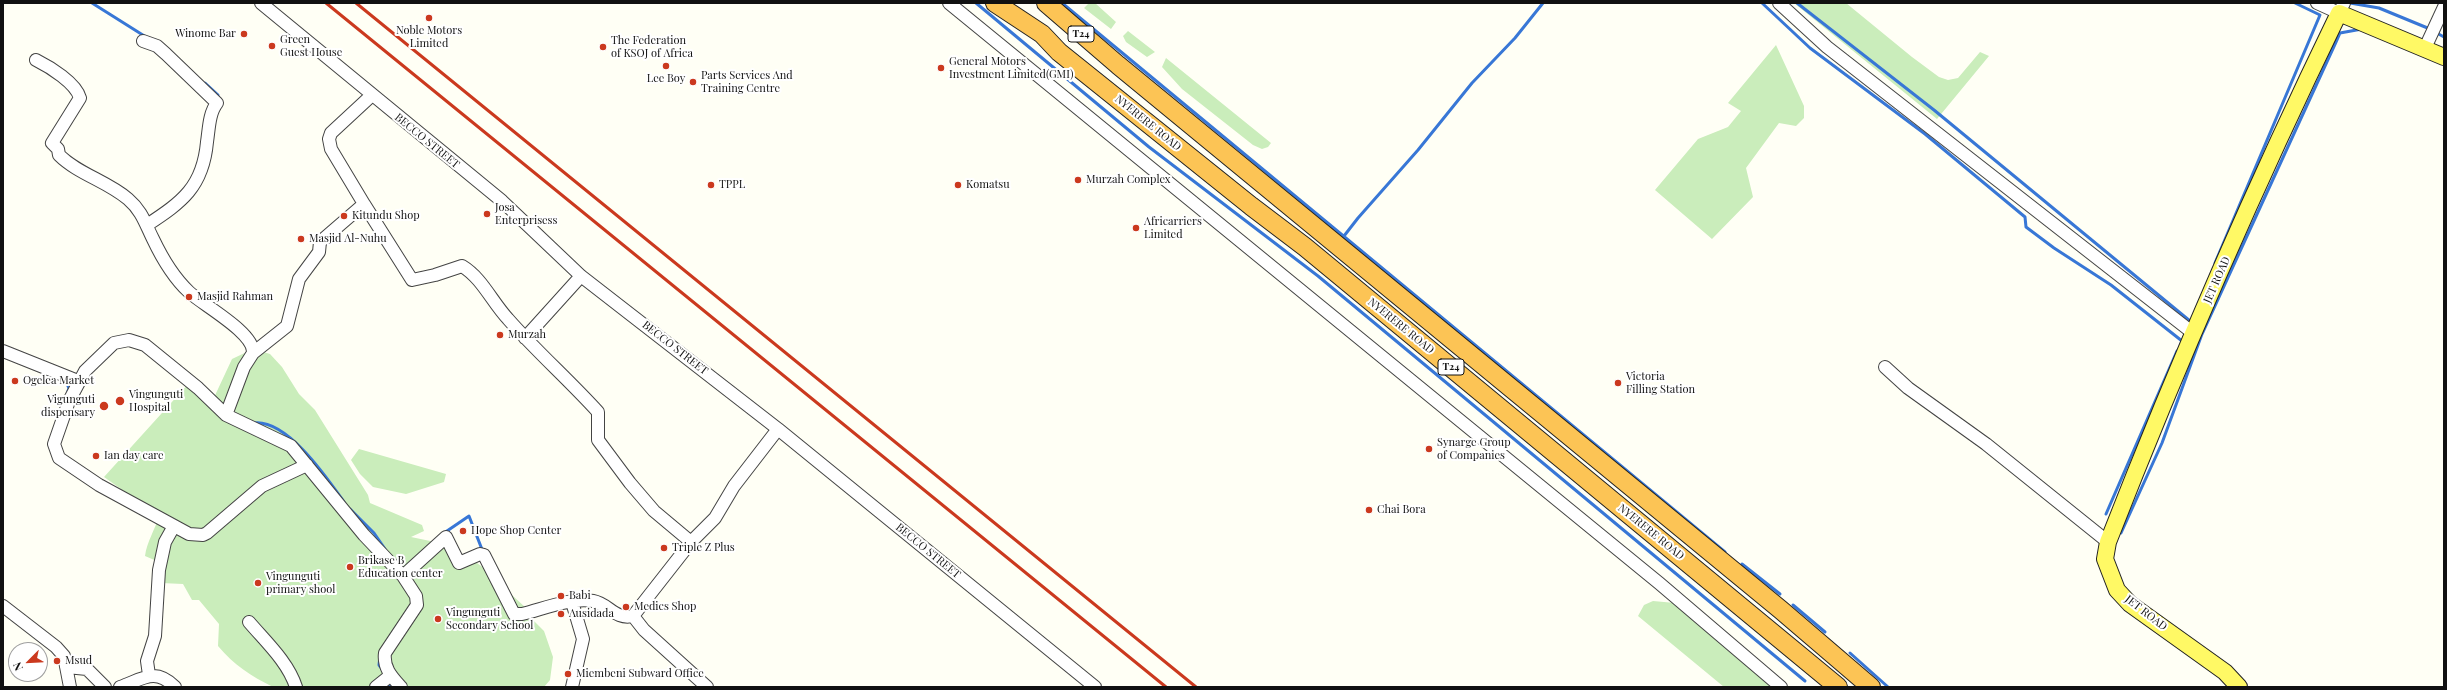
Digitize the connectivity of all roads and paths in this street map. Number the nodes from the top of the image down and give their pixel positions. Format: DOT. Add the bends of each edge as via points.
graph roads {
  1 [pos="261,3"];
  2 [pos="949,3"];
  3 [pos="995,3"];
  4 [pos="1046,3"];
  5 [pos="1779,3"];
  6 [pos="2317,3"];
  7 [pos="2444,7"];
  8 [pos="2342,8"];
  9 [pos="143,41"];
  10 [pos="2425,48"];
  11 [pos="2444,57"];
  12 [pos="36,60"];
  13 [pos="372,95"];
  14 [pos="364,204"];
  15 [pos="147,224"];
  16 [pos="582,276"];
  17 [pos="2193,333"];
  18 [pos="525,338"];
  19 [pos="3,352"];
  20 [pos="253,352"];
  21 [pos="1885,367"];
  22 [pos="78,381"];
  23 [pos="226,415"];
  24 [pos="778,429"];
  25 [pos="307,465"];
  26 [pos="174,526"];
  27 [pos="691,542"];
  28 [pos="2108,542"];
  29 [pos="403,576"];
  30 [pos="572,602"];
  31 [pos="3,606"];
  32 [pos="633,616"];
  33 [pos="249,622"];
  34 [pos="2173,634"];
  35 [pos="67,666"];
  36 [pos="148,675"];
  37 [pos="390,675"];
  38 [pos="70,687"];
  39 [pos="105,687"];
  40 [pos="120,687"];
  41 [pos="175,687"];
  42 [pos="296,687"];
  43 [pos="376,687"];
  44 [pos="401,687"];
  45 [pos="572,687"];
  46 [pos="706,687"];
  47 [pos="1095,687"];
  48 [pos="1781,687"];
  49 [pos="1838,687"];
  50 [pos="1871,687"];
  51 [pos="2227,687"];
  52 [pos="2239,687"];
  1 -- 13 [label="street, BECCO STREET"];
  2 -- 48 [label="street" via="1653,578"];
  3 -- 49 [label="highway, NYERERE ROAD / T24" via="1042,34 1059,52 1305,247"];
  4 -- 50 [label="highway, NYERERE ROAD / T24" via="1118,65 1776,605"];
  5 -- 17 [label="street" via="1827,47"];
  6 -- 8 [label="street"];
  7 -- 10 [label="street"];
  8 -- 10 [label="main road"];
  8 -- 17 [label="main road, JET ROAD"];
  9 -- 15 [label="street" via="157,46 217,103 209,124 206,152 196,184 175,206"];
  10 -- 11 [label="main road"];
  12 -- 15 [label="street" via="61,75 78,91 80,98 52,144 58,149 59,155 128,198 141,211"];
  13 -- 14 [label="street" via="331,134 329,139"];
  13 -- 16 [label="street, BECCO STREET" via="502,201"];
  14 -- 18 [label="street" via="412,280 462,266 491,294 506,317"];
  14 -- 20 [label="street" via="320,242 319,252 298,279 287,326"];
  15 -- 20 [label="street" via="153,240 175,276 204,305 239,329 250,343"];
  16 -- 18 [label="street"];
  16 -- 24 [label="street, BECCO STREET"];
  17 -- 28 [label="main road, JET ROAD"];
  18 -- 27 [label="street" via="598,412 598,440 630,483 654,511"];
  19 -- 22 [label="street"];
  20 -- 23 [label="street" via="244,367"];
  21 -- 28 [label="street" via="1908,388 1986,444"];
  22 -- 23 [label="street" via="111,344 129,340 145,345 198,388"];
  22 -- 26 [label="street" via="55,440 56,453 109,492"];
  23 -- 25 [label="street" via="291,446"];
  24 -- 27 [label="street" via="734,486 715,518"];
  24 -- 47 [label="street, BECCO STREET"];
  25 -- 26 [label="street" via="262,486 203,535 189,534"];
  25 -- 29 [label="street" via="364,535"];
  26 -- 36 [label="street" via="166,542 159,570 155,636 147,661"];
  27 -- 32 [label="street"];
  28 -- 34 [label="main road, JET ROAD" via="2105,559 2117,590 2130,604"];
  29 -- 30 [label="street" via="446,536 459,563 480,554 484,555 514,614"];
  29 -- 37 [label="street" via="416,596 417,605 385,653 384,662"];
  30 -- 32 [label="street" via="593,601 618,616"];
  30 -- 45 [label="street" via="583,639"];
  31 -- 35 [label="street" via="56,647 64,656"];
  32 -- 46 [label="street" via="644,630"];
  33 -- 42 [label="street" via="279,657"];
  34 -- 51 [label="main road, JET ROAD" via="2190,654"];
  34 -- 52 [label="main road, JET ROAD" via="2225,672"];
  35 -- 38 [label="street"];
  35 -- 39 [label="street" via="87,669"];
  36 -- 40 [label="street"];
  36 -- 41 [label="street" via="167,679"];
  37 -- 43 [label="street"];
  37 -- 44 [label="street"];
}
